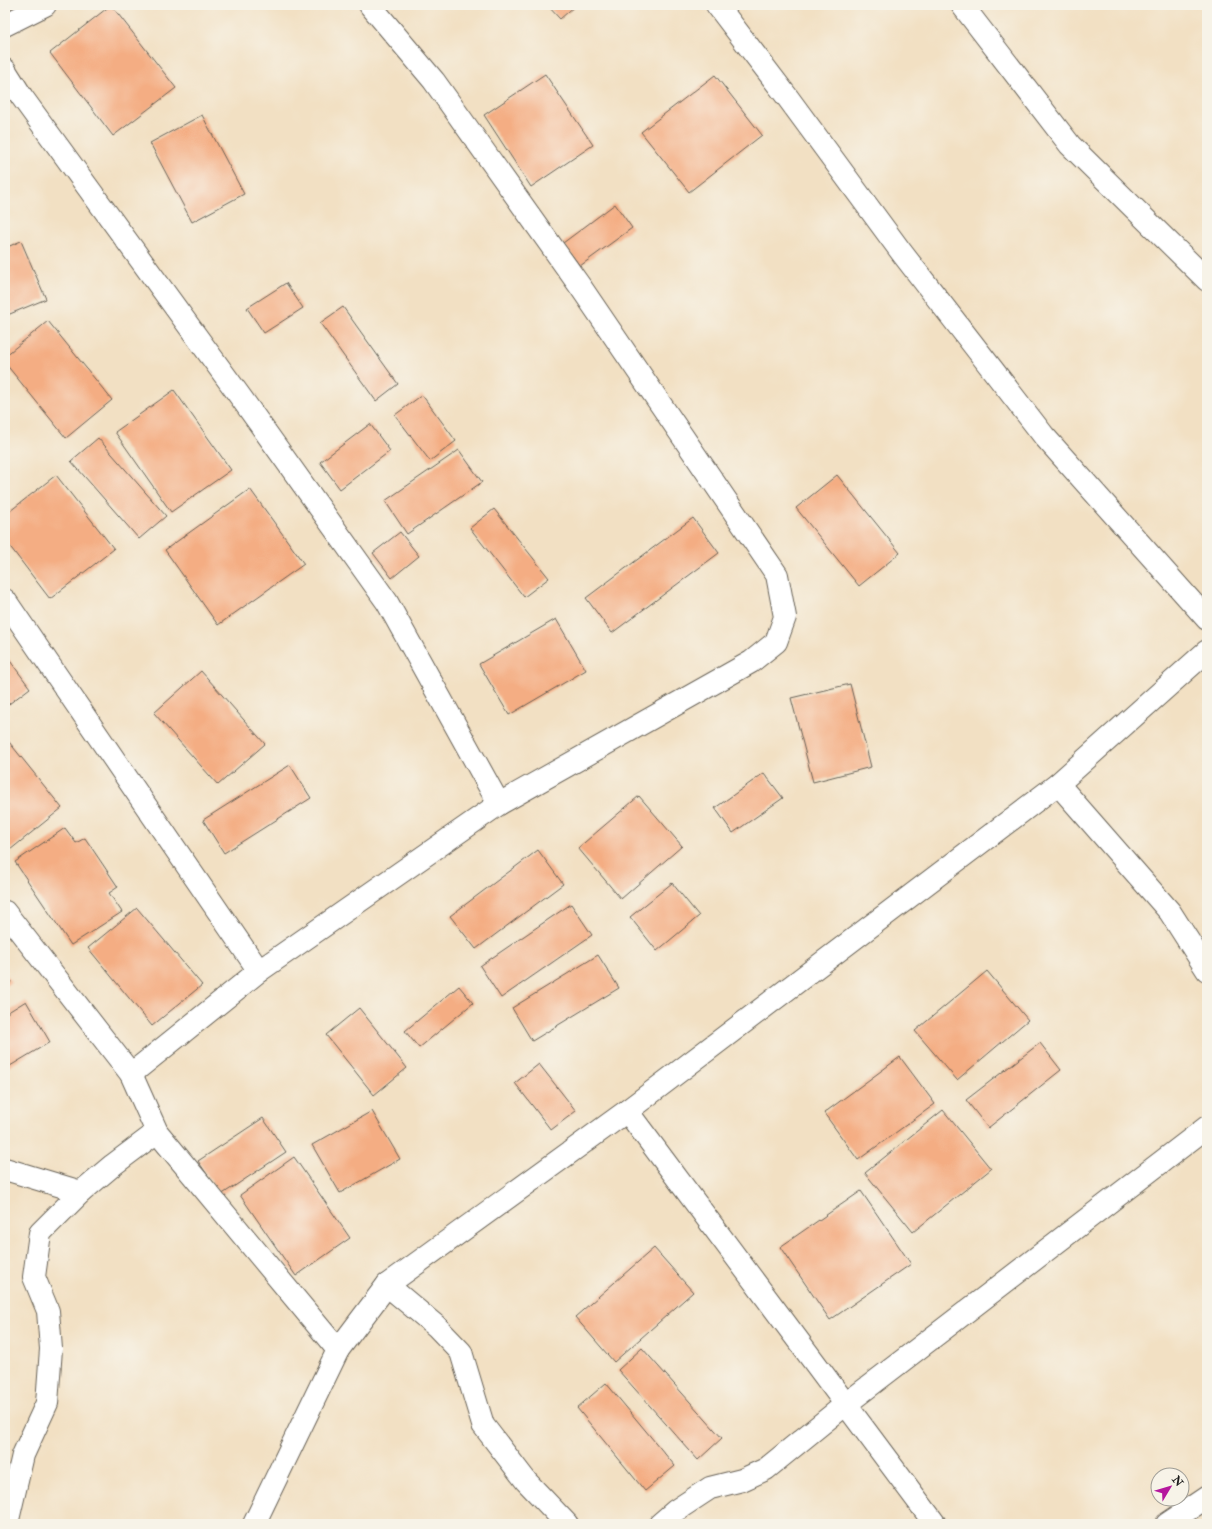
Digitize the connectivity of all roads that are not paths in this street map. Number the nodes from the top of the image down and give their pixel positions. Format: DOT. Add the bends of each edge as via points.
graph roads {
  1 [pos="45,5"];
  2 [pos="370,5"];
  3 [pos="716,5"];
  4 [pos="962,5"];
  5 [pos="5,26"];
  6 [pos="5,70"];
  7 [pos="1207,280"];
  8 [pos="5,600"];
  9 [pos="1207,619"];
  10 [pos="1207,651"];
  11 [pos="1058,784"];
  12 [pos="499,804"];
  13 [pos="6,915"];
  14 [pos="1207,970"];
  15 [pos="259,971"];
  16 [pos="131,1074"];
  17 [pos="627,1111"];
  18 [pos="1207,1128"];
  19 [pos="157,1132"];
  20 [pos="5,1170"];
  21 [pos="81,1192"];
  22 [pos="387,1285"];
  23 [pos="338,1350"];
  24 [pos="846,1404"];
  25 [pos="1207,1497"];
  26 [pos="7,1524"];
  27 [pos="254,1524"];
  28 [pos="567,1524"];
  29 [pos="660,1524"];
  30 [pos="936,1524"];
  31 [pos="1167,1524"];
  1 -- 5 [label="street"];
  2 -- 12 [label="street" via="434,81 582,289 773,568 777,575 785,617 776,642 750,662"];
  3 -- 9 [label="street" via="902,253 1044,436"];
  4 -- 7 [label="street" via="1070,145"];
  6 -- 12 [label="street" via="387,602"];
  8 -- 15 [label="street"];
  10 -- 11 [label="street"];
  11 -- 14 [label="street" via="1170,912"];
  11 -- 17 [label="street"];
  12 -- 15 [label="street"];
  13 -- 16 [label="street"];
  15 -- 16 [label="street"];
  16 -- 19 [label="street"];
  17 -- 22 [label="street"];
  17 -- 24 [label="street"];
  18 -- 24 [label="street"];
  19 -- 21 [label="street"];
  19 -- 23 [label="street"];
  20 -- 21 [label="street"];
  21 -- 26 [label="street" via="40,1233 34,1277 48,1311 51,1349 47,1404 23,1455"];
  22 -- 23 [label="street"];
  22 -- 28 [label="street" via="436,1326 461,1352 483,1425 526,1480"];
  23 -- 27 [label="street"];
  24 -- 29 [label="street" via="766,1469 742,1480 710,1488"];
  24 -- 30 [label="street"];
  25 -- 31 [label="street"];
}
